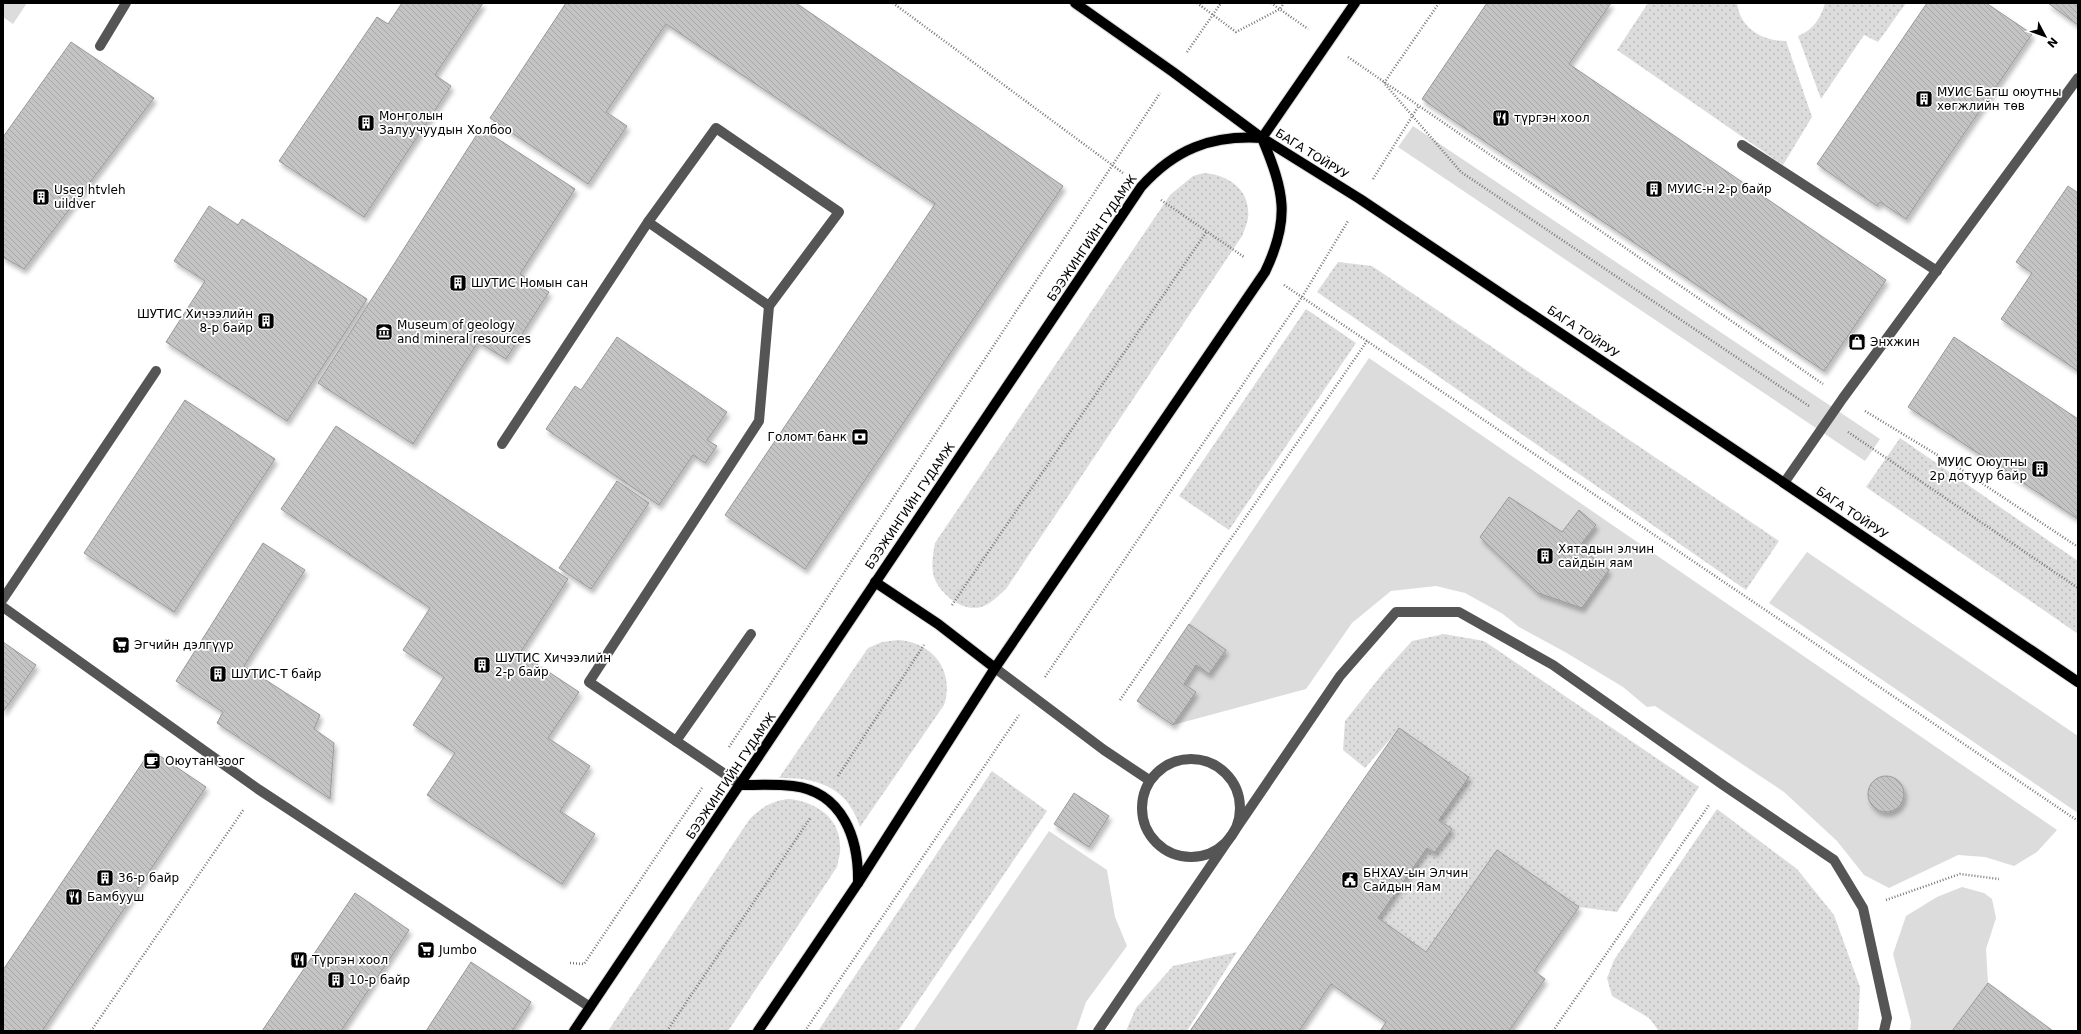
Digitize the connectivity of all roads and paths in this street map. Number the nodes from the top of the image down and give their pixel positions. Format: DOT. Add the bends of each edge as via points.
graph roads {
  1 [pos="126,3"];
  2 [pos="893,3"];
  3 [pos="1075,3"];
  4 [pos="1197,3"];
  5 [pos="1220,3"];
  6 [pos="1271,3"];
  7 [pos="1284,3"];
  8 [pos="1355,3"];
  9 [pos="1439,3"];
  10 [pos="1280,9"];
  11 [pos="1213,15"];
  12 [pos="1328,43"];
  13 [pos="100,46"];
  14 [pos="1173,72"];
  15 [pos="2078,78"];
  16 [pos="1384,83"];
  17 [pos="1418,107"];
  18 [pos="1412,115"];
  19 [pos="1262,138"];
  20 [pos="1742,145"];
  21 [pos="1113,165"];
  22 [pos="1141,187"];
  23 [pos="1360,199"];
  24 [pos="648,222"];
  25 [pos="1936,271"];
  26 [pos="1265,272"];
  27 [pos="1302,297"];
  28 [pos="769,306"];
  29 [pos="1367,341"];
  30 [pos="156,371"];
  31 [pos="1843,398"];
  32 [pos="1828,419"];
  33 [pos="502,444"];
  34 [pos="1784,482"];
  35 [pos="2078,547"];
  36 [pos="875,582"];
  37 [pos="2078,588"];
  38 [pos="3,599"];
  39 [pos="3,607"];
  40 [pos="751,634"];
  41 [pos="995,668"];
  42 [pos="2078,682"];
  43 [pos="1032,696"];
  44 [pos="1120,700"];
  45 [pos="676,741"];
  46 [pos="715,769"];
  47 [pos="1149,780"];
  48 [pos="741,785"];
  49 [pos="1722,785"];
  50 [pos="258,789"];
  51 [pos="2078,821"];
  52 [pos="1232,836"];
  53 [pos="1999,879"];
  54 [pos="858,883"];
  55 [pos="1863,908"];
  56 [pos="552,980"];
  57 [pos="590,1007"];
  58 [pos="91,1031"];
  59 [pos="574,1031"];
  60 [pos="758,1031"];
  61 [pos="804,1031"];
  62 [pos="1098,1031"];
  63 [pos="1553,1031"];
  64 [pos="1884,1031"];
  1 -- 13 [label="street"];
  2 -- 21 [label="path"];
  3 -- 14 [label="main road, БАГА ТОЙРУУ"];
  4 -- 11 [label="path"];
  5 -- 11 [label="path"];
  6 -- 10 [label="path"];
  7 -- 10 [label="path"];
  8 -- 12 [label="main road"];
  9 -- 16 [label="path"];
  10 -- 11 [label="path" via="1236,32"];
  10 -- 12 [label="path"];
  11 -- 14 [label="path"];
  12 -- 16 [label="path"];
  12 -- 19 [label="main road"];
  14 -- 19 [label="main road, БАГА ТОЙРУУ"];
  14 -- 21 [label="path"];
  15 -- 25 [label="street"];
  16 -- 17 [label="path"];
  16 -- 18 [label="path"];
  17 -- 18 [label="path"];
  17 -- 31 [label="path"];
  18 -- 23 [label="path"];
  18 -- 32 [label="path" via="1462,172"];
  19 -- 22 [label="main road, БЭЭЖИНГИЙН ГУДАМЖ" via="1229,138 1195,146 1165,163"];
  19 -- 23 [label="main road, БАГА ТОЙРУУ"];
  19 -- 26 [label="main road" via="1280,185 1282,202 1282,219 1274,254"];
  20 -- 25 [label="street"];
  21 -- 22 [label="path"];
  21 -- 46 [label="path"];
  22 -- 26 [label="path"];
  22 -- 36 [label="main road, БЭЭЖИНГИЙН ГУДАМЖ"];
  23 -- 27 [label="path"];
  23 -- 34 [label="main road, БАГА ТОЙРУУ"];
  24 -- 28 [label="street"];
  24 -- 28 [label="street" via="716,128 839,212"];
  24 -- 33 [label="street"];
  25 -- 31 [label="street"];
  26 -- 27 [label="path"];
  26 -- 41 [label="main road"];
  27 -- 29 [label="path"];
  27 -- 43 [label="path"];
  28 -- 45 [label="street" via="759,421 589,682"];
  29 -- 44 [label="path"];
  29 -- 51 [label="path"];
  30 -- 38 [label="street"];
  31 -- 32 [label="street"];
  31 -- 35 [label="path" via="1962,470"];
  32 -- 34 [label="street"];
  32 -- 37 [label="path"];
  34 -- 42 [label="main road, БАГА ТОЙРУУ"];
  36 -- 41 [label="main road" via="938,624"];
  36 -- 48 [label="main road, БЭЭЖИНГИЙН ГУДАМЖ"];
  39 -- 50 [label="street"];
  40 -- 45 [label="street"];
  41 -- 43 [label="street"];
  41 -- 54 [label="main road"];
  43 -- 47 [label="street"];
  43 -- 61 [label="path"];
  45 -- 46 [label="street"];
  46 -- 48 [label="street"];
  46 -- 56 [label="path" via="584,964 560,962"];
  47 -- 52 [label="street" via="1163,766 1181,759 1201,759 1219,767 1232,781 1239,798 1239,818"];
  47 -- 52 [label="street" via="1142,798 1142,818 1149,836 1163,850 1180,857 1200,857 1218,850"];
  48 -- 54 [label="main road" via="794,786 824,797 843,816 850,829 856,854"];
  48 -- 57 [label="main road, БЭЭЖИНГИЙН ГУДАМЖ"];
  49 -- 52 [label="street" via="1553,665 1459,612 1396,612 1340,676"];
  49 -- 55 [label="street" via="1834,860"];
  49 -- 63 [label="path"];
  50 -- 56 [label="street"];
  50 -- 58 [label="path"];
  52 -- 62 [label="street"];
  53 -- 55 [label="path" via="1960,874"];
  54 -- 60 [label="main road"];
  55 -- 64 [label="street" via="1887,1018"];
  56 -- 57 [label="street"];
  57 -- 59 [label="main road, БЭЭЖИНГИЙН ГУДАМЖ"];
}
